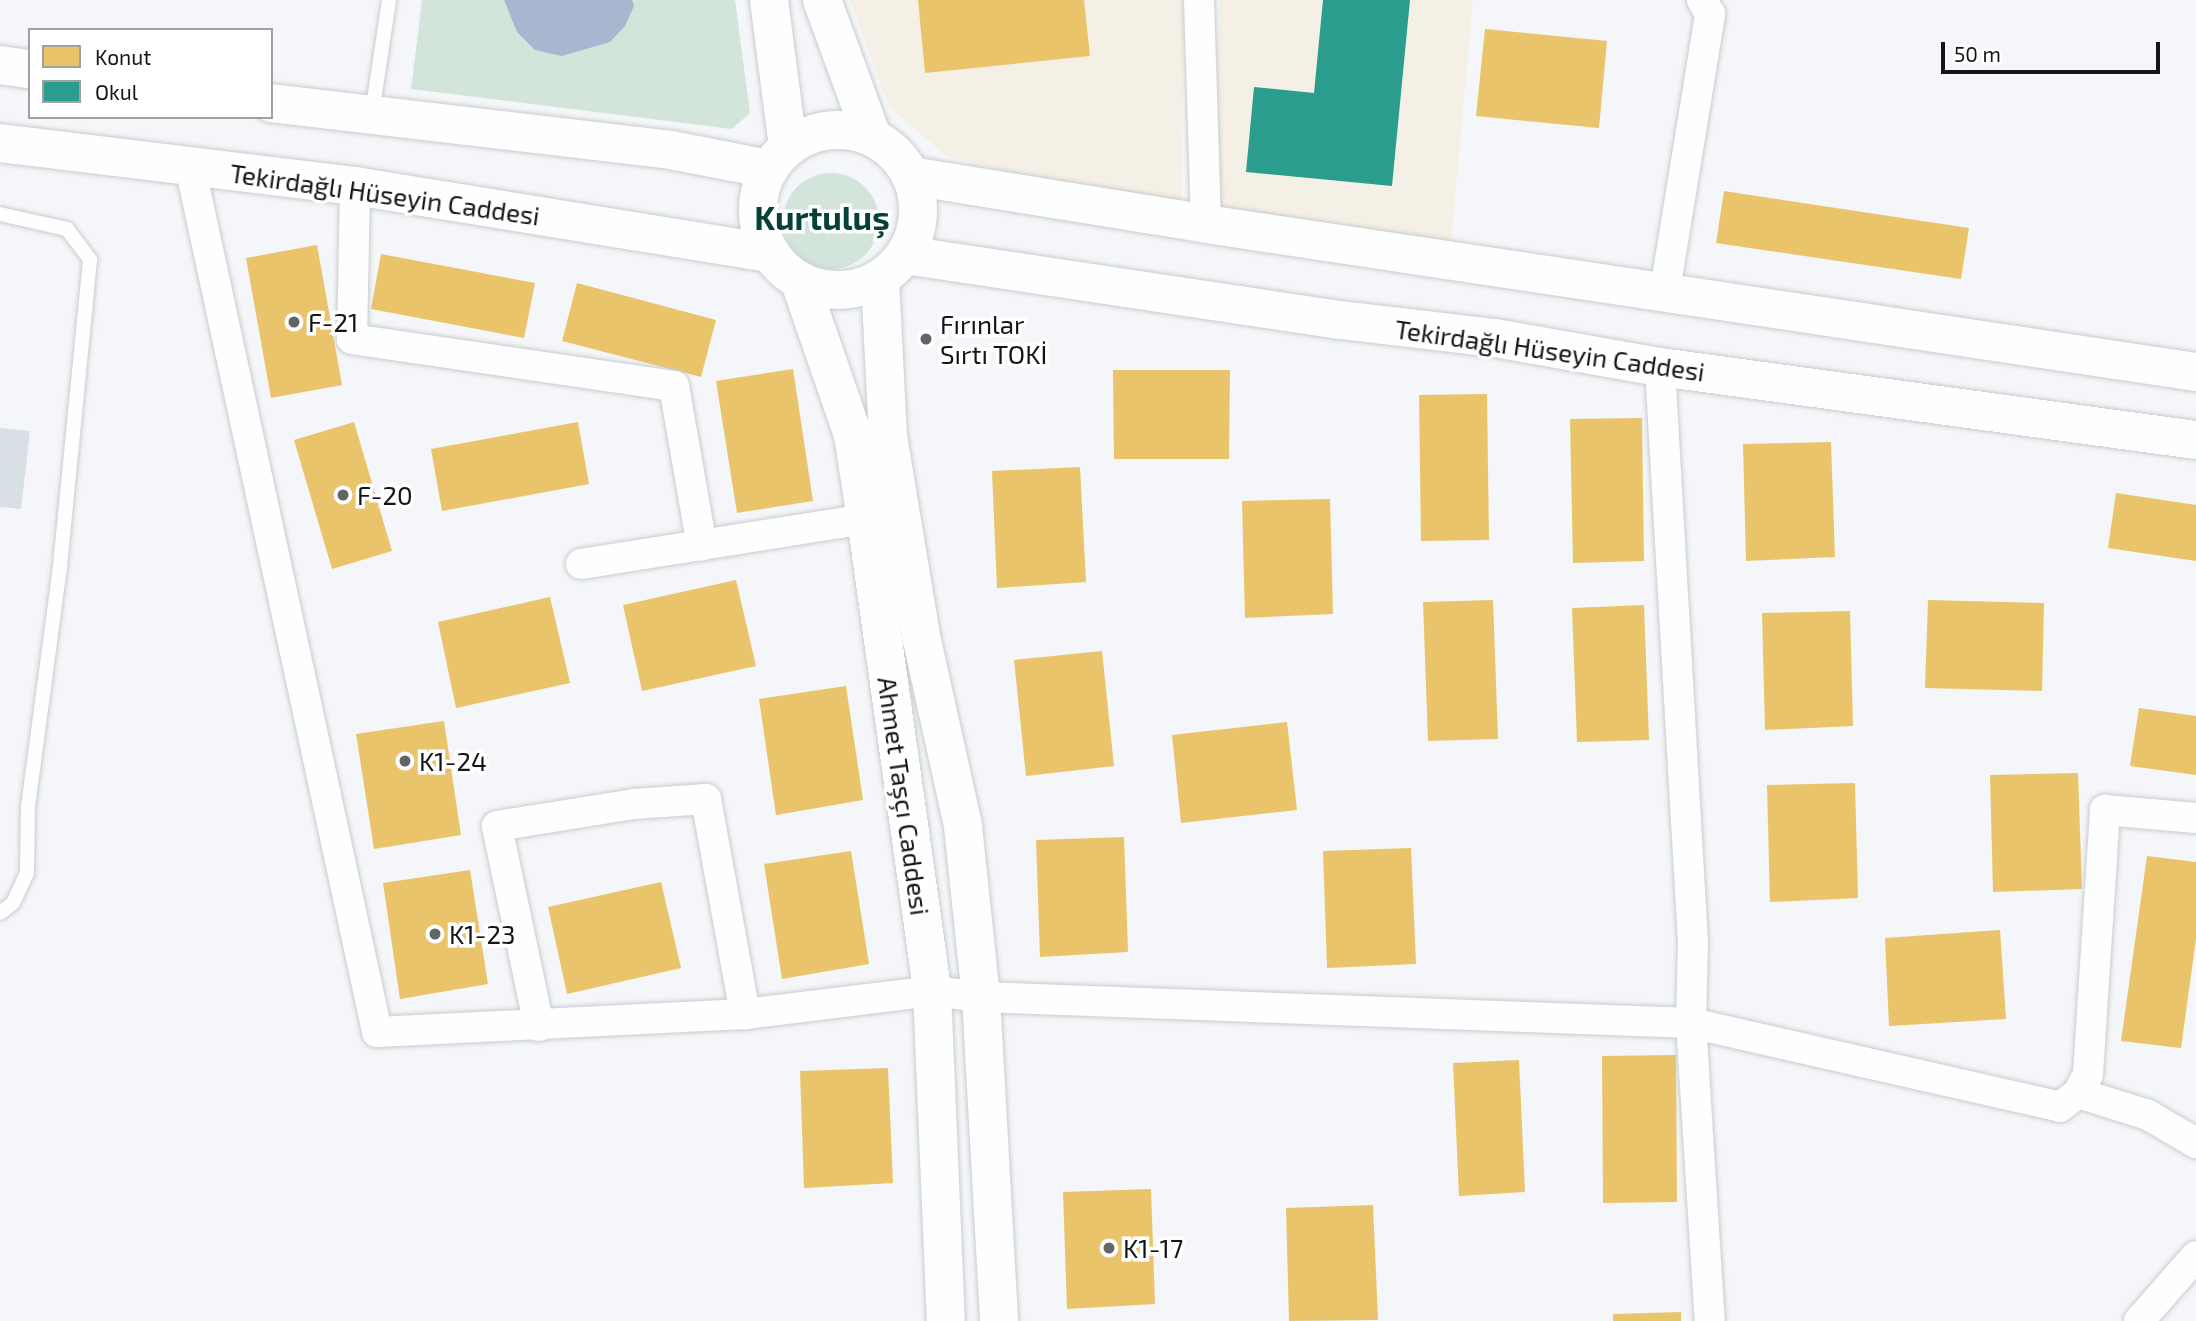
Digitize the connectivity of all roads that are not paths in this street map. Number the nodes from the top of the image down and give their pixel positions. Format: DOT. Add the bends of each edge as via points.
graph roads {
  1 [pos="388,0"];
  2 [pos="769,0"];
  3 [pos="822,0"];
  4 [pos="1199,0"];
  5 [pos="1702,0"];
  6 [pos="0,65"];
  7 [pos="28,69"];
  8 [pos="273,103"];
  9 [pos="372,115"];
  10 [pos="872,137"];
  11 [pos="0,143"];
  12 [pos="778,158"];
  13 [pos="190,166"];
  14 [pos="911,176"];
  15 [pos="355,186"];
  16 [pos="0,214"];
  17 [pos="1206,224"];
  18 [pos="769,253"];
  19 [pos="893,267"];
  20 [pos="800,282"];
  21 [pos="1665,290"];
  22 [pos="1660,367"];
  23 [pos="2196,372"];
  24 [pos="2196,440"];
  25 [pos="866,519"];
  26 [pos="702,546"];
  27 [pos="581,564"];
  28 [pos="2196,818"];
  29 [pos="0,913"];
  30 [pos="932,991"];
  31 [pos="981,997"];
  32 [pos="745,1014"];
  33 [pos="1691,1023"];
  34 [pos="539,1026"];
  35 [pos="2078,1093"];
  36 [pos="2196,1143"];
  37 [pos="2196,1256"];
  38 [pos="946,1321"];
  39 [pos="999,1321"];
  40 [pos="1710,1321"];
  41 [pos="2139,1321"];
  1 -- 9 [label="lane"];
  2 -- 12 [label="main road"];
  3 -- 10 [label="main road"];
  4 -- 17 [label="street"];
  5 -- 21 [label="street" via="1710,14"];
  6 -- 7 [label="main road"];
  8 -- 9 [label="main road"];
  9 -- 12 [label="main road"];
  10 -- 12 [label="main road" via="828,130"];
  10 -- 14 [label="main road" via="901,160"];
  11 -- 13 [label="main road, Tekirdağlı Hüseyin Caddesi"];
  12 -- 18 [label="main road" via="757,211"];
  13 -- 15 [label="main road, Tekirdağlı Hüseyin Caddesi"];
  13 -- 34 [label="street" via="377,1032"];
  14 -- 17 [label="main road"];
  14 -- 19 [label="main road" via="917,216"];
  15 -- 18 [label="main road, Tekirdağlı Hüseyin Caddesi"];
  15 -- 26 [label="street" via="352,339 674,386"];
  16 -- 29 [label="lane" via="67,229 90,260 60,567 28,806 27,873 13,903"];
  17 -- 21 [label="main road"];
  18 -- 20 [label="main road"];
  19 -- 20 [label="main road" via="841,290"];
  19 -- 22 [label="main road, Tekirdağlı Hüseyin Caddesi" via="1495,338"];
  19 -- 31 [label="main road, Ahmet Taşçı Caddesi" via="888,436 921,636 963,827"];
  20 -- 25 [label="main road, Ahmet Taşçı Caddesi" via="853,435"];
  21 -- 23 [label="main road"];
  22 -- 24 [label="main road, Tekirdağlı Hüseyin Caddesi"];
  22 -- 33 [label="street" via="1693,942"];
  25 -- 26 [label="street"];
  25 -- 30 [label="main road, Ahmet Taşçı Caddesi"];
  26 -- 27 [label="street"];
  28 -- 35 [label="street" via="2105,810 2088,1074"];
  30 -- 31 [label="street"];
  30 -- 32 [label="street"];
  30 -- 38 [label="main road, Ahmet Taşçı Caddesi"];
  31 -- 33 [label="street"];
  31 -- 39 [label="main road, Ahmet Taşçı Caddesi"];
  32 -- 34 [label="street"];
  32 -- 34 [label="street" via="706,799 634,804 497,826"];
  33 -- 35 [label="street" via="2060,1107"];
  33 -- 40 [label="street"];
  35 -- 36 [label="street" via="2148,1115"];
  37 -- 41 [label="street"];
}
